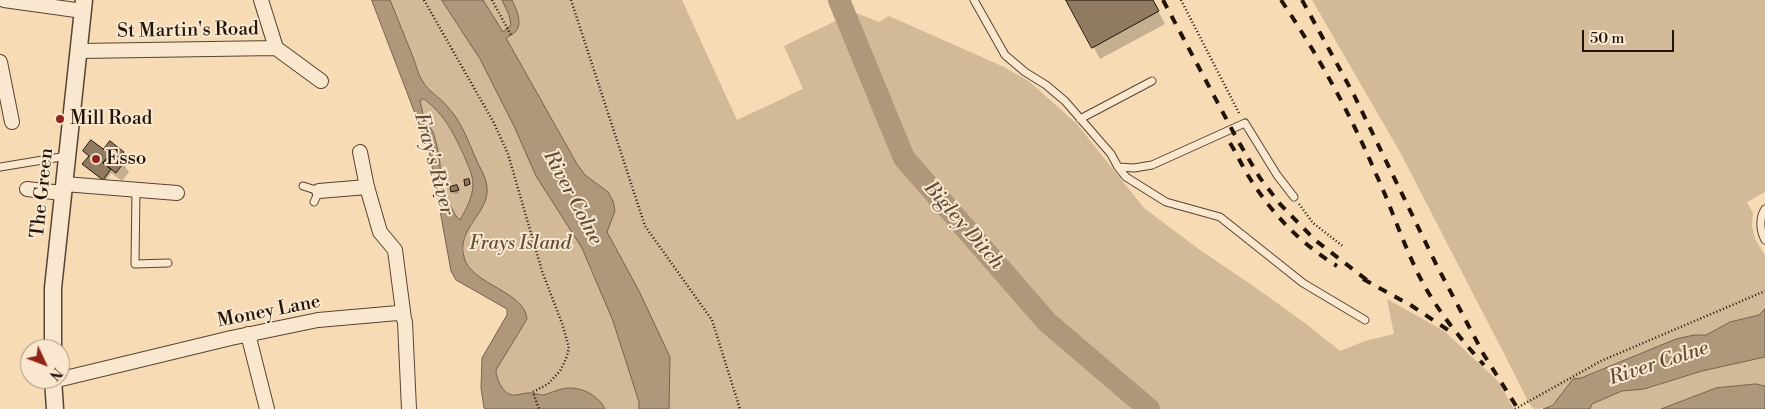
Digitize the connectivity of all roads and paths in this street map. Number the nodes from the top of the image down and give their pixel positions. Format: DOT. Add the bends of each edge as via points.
graph roads {
  1 [pos="4,0"];
  2 [pos="261,0"];
  3 [pos="424,0"];
  4 [pos="492,0"];
  5 [pos="571,0"];
  6 [pos="974,0"];
  7 [pos="1182,0"];
  8 [pos="83,6"];
  9 [pos="511,35"];
  10 [pos="276,48"];
  11 [pos="79,51"];
  12 [pos="0,62"];
  13 [pos="321,80"];
  14 [pos="1152,81"];
  15 [pos="1080,119"];
  16 [pos="12,122"];
  17 [pos="1244,123"];
  18 [pos="360,152"];
  19 [pos="67,156"];
  20 [pos="0,167"];
  21 [pos="1118,167"];
  22 [pos="303,186"];
  23 [pos="367,187"];
  24 [pos="63,188"];
  25 [pos="27,189"];
  26 [pos="136,190"];
  27 [pos="177,194"];
  28 [pos="446,194"];
  29 [pos="433,196"];
  30 [pos="317,197"];
  31 [pos="1294,197"];
  32 [pos="1765,209"];
  33 [pos="1765,240"];
  34 [pos="1344,247"];
  35 [pos="168,263"];
  36 [pos="1765,290"];
  37 [pos="404,319"];
  38 [pos="1365,320"];
  39 [pos="248,334"];
  40 [pos="53,339"];
  41 [pos="70,376"];
  42 [pos="54,389"];
  43 [pos="55,409"];
  44 [pos="267,409"];
  45 [pos="408,409"];
  46 [pos="539,409"];
  47 [pos="740,409"];
  48 [pos="1515,409"];
  1 -- 8 [label="street"];
  2 -- 10 [label="street, St Martin's Road"];
  3 -- 46 [label="path" via="494,123 508,154 542,271 564,326 569,348 566,359 548,384 533,392"];
  4 -- 9 [label="path"];
  5 -- 47 [label="path" via="645,226 712,320"];
  6 -- 15 [label="lane" via="1005,56 1046,85"];
  7 -- 17 [label="path"];
  8 -- 11 [label="street, The Green"];
  10 -- 11 [label="street, St Martin's Road"];
  10 -- 13 [label="street"];
  11 -- 19 [label="street, The Green"];
  12 -- 16 [label="street"];
  14 -- 15 [label="lane"];
  15 -- 21 [label="lane" via="1111,154"];
  17 -- 21 [label="lane" via="1152,165"];
  17 -- 31 [label="lane"];
  18 -- 23 [label="street"];
  19 -- 20 [label="lane"];
  19 -- 24 [label="street, The Green"];
  21 -- 38 [label="lane" via="1126,177 1166,202 1220,218 1303,283"];
  22 -- 30 [label="lane"];
  23 -- 30 [label="street"];
  23 -- 37 [label="street" via="380,232 395,250"];
  24 -- 25 [label="street"];
  24 -- 26 [label="street"];
  24 -- 40 [label="street, The Green" via="53,288"];
  26 -- 27 [label="street"];
  26 -- 35 [label="lane" via="135,264"];
  28 -- 29 [label="path"];
  31 -- 34 [label="path" via="1314,223"];
  32 -- 33 [label="lane" via="1761,224"];
  36 -- 48 [label="path" via="1601,361"];
  37 -- 39 [label="street, Money Lane" via="398,313 318,320"];
  37 -- 45 [label="street"];
  39 -- 41 [label="street, Money Lane"];
  39 -- 44 [label="street"];
  42 -- 43 [label="street"];
}
